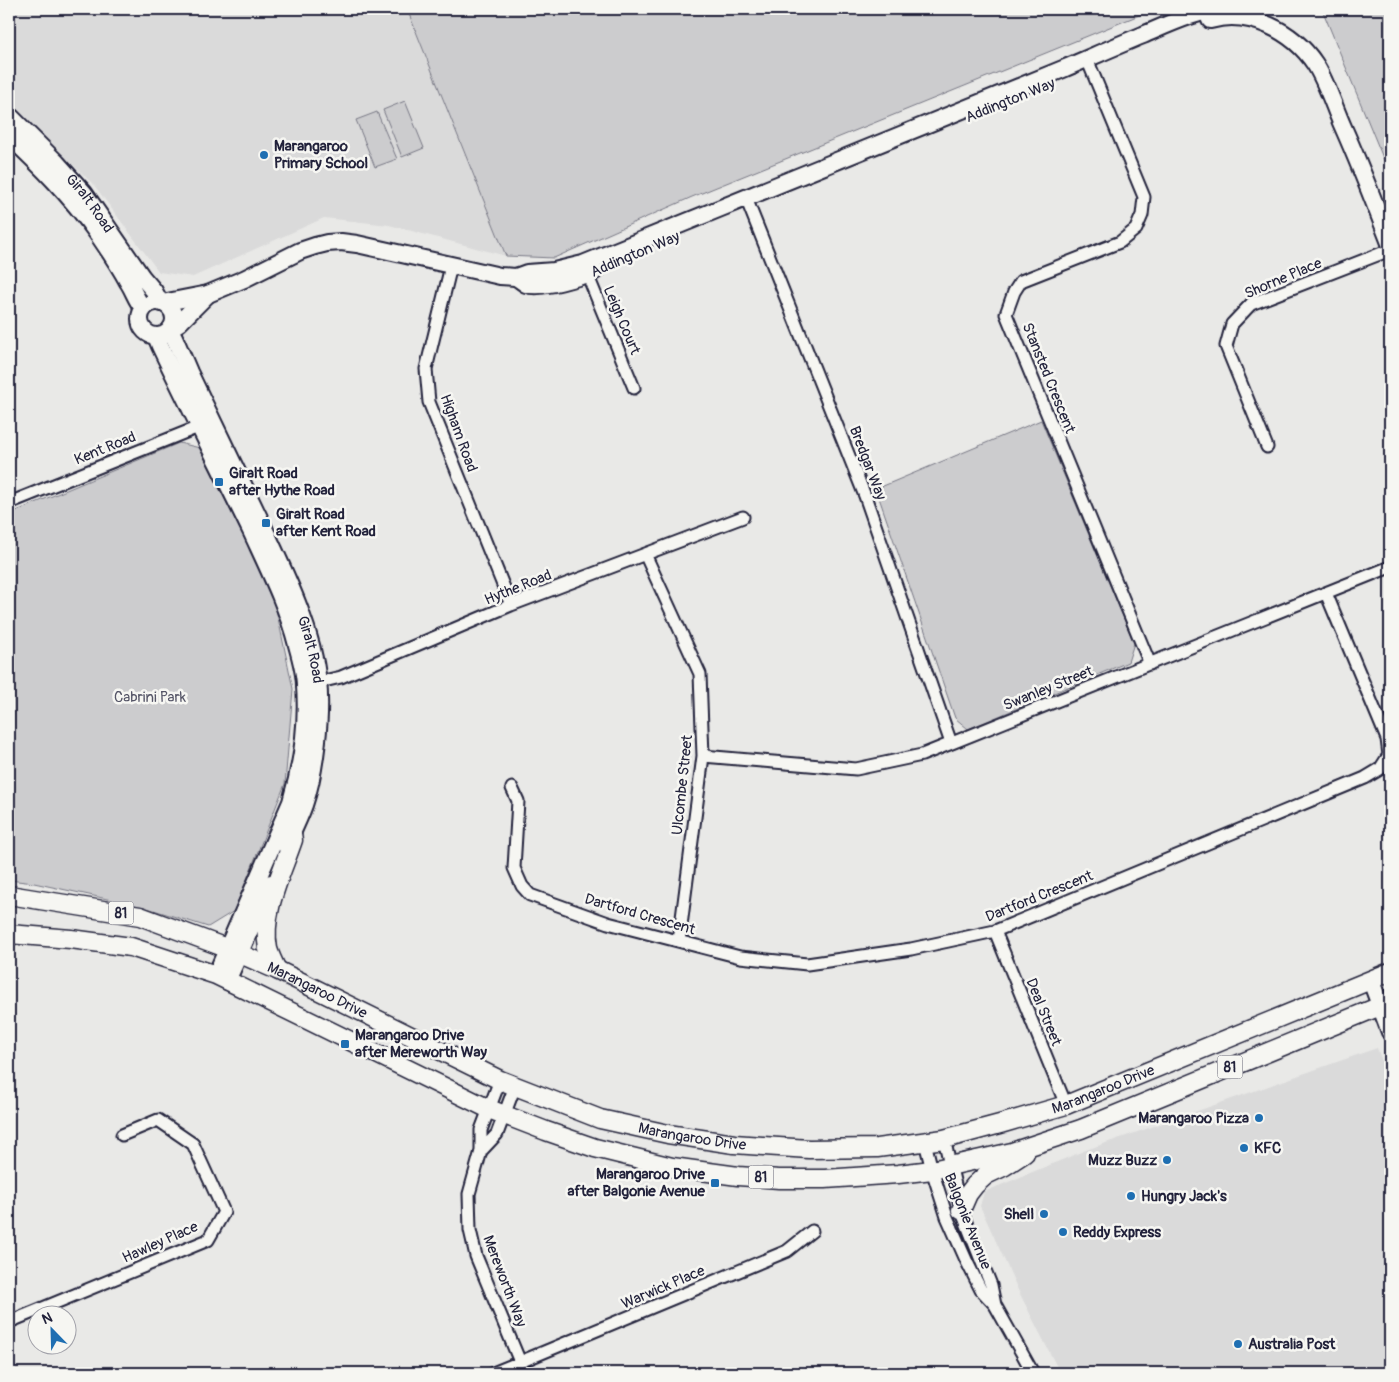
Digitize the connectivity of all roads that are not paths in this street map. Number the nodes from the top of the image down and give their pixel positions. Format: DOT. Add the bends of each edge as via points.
graph roads {
  1 [pos="1225,9"];
  2 [pos="1239,9"];
  3 [pos="1089,63"];
  4 [pos="9,115"];
  5 [pos="9,136"];
  6 [pos="748,202"];
  7 [pos="1390,216"];
  8 [pos="1390,243"];
  9 [pos="1390,250"];
  10 [pos="451,266"];
  11 [pos="585,269"];
  12 [pos="208,294"];
  13 [pos="161,303"];
  14 [pos="144,308"];
  15 [pos="166,331"];
  16 [pos="634,388"];
  17 [pos="206,424"];
  18 [pos="1267,447"];
  19 [pos="9,503"];
  20 [pos="742,517"];
  21 [pos="645,554"];
  22 [pos="1390,567"];
  23 [pos="1326,593"];
  24 [pos="511,605"];
  25 [pos="1150,664"];
  26 [pos="312,684"];
  27 [pos="951,743"];
  28 [pos="703,756"];
  29 [pos="512,788"];
  30 [pos="292,834"];
  31 [pos="9,895"];
  32 [pos="995,931"];
  33 [pos="9,934"];
  34 [pos="678,941"];
  35 [pos="234,951"];
  36 [pos="277,970"];
  37 [pos="1390,973"];
  38 [pos="222,978"];
  39 [pos="1371,980"];
  40 [pos="1385,1004"];
  41 [pos="1390,1032"];
  42 [pos="507,1083"];
  43 [pos="1066,1105"];
  44 [pos="497,1112"];
  45 [pos="122,1135"];
  46 [pos="944,1138"];
  47 [pos="925,1142"];
  48 [pos="1038,1144"];
  49 [pos="481,1151"];
  50 [pos="950,1166"];
  51 [pos="932,1170"];
  52 [pos="960,1210"];
  53 [pos="812,1232"];
  54 [pos="996,1305"];
  55 [pos="9,1322"];
  56 [pos="520,1362"];
  57 [pos="493,1373"];
  58 [pos="1033,1373"];
  1 -- 3 [label="street, Addington Way" via="1196,14"];
  2 -- 7 [label="street" via="1255,10 1279,20 1296,30 1321,56"];
  3 -- 6 [label="street, Addington Way" via="891,137"];
  3 -- 8 [label="street, Addington Way" via="1215,18 1257,20 1286,34 1316,65"];
  3 -- 25 [label="street, Stansted Crescent" via="1144,197 1142,215 1136,229 1120,242 1021,281 1006,314"];
  4 -- 13 [label="street, Giralt Road" via="84,193"];
  5 -- 14 [label="street, Giralt Road" via="70,197"];
  6 -- 11 [label="street, Addington Way"];
  6 -- 27 [label="street, Bredgar Way" via="865,496"];
  9 -- 18 [label="street, Shorne Place" via="1251,304 1232,324 1226,346"];
  10 -- 11 [label="street, Addington Way" via="516,277"];
  10 -- 12 [label="street, Addington Way" via="357,244 327,243 300,251"];
  10 -- 24 [label="street, Higham Road" via="426,369 429,402"];
  11 -- 16 [label="street, Leigh Court"];
  12 -- 13 [label="street, Addington Way"];
  12 -- 15 [label="street, Addington Way" via="179,323"];
  13 -- 14 [label="street" via="151,303"];
  13 -- 15 [label="street" via="173,313 174,319"];
  14 -- 15 [label="street" via="141,326 148,334"];
  15 -- 17 [label="street, Giralt Road" via="160,346"];
  17 -- 19 [label="street, Kent Road"];
  17 -- 26 [label="street, Giralt Road" via="216,458 276,586"];
  20 -- 21 [label="street, Hythe Road"];
  21 -- 24 [label="street, Hythe Road"];
  21 -- 28 [label="street, Ulcombe Street" via="700,674"];
  22 -- 23 [label="street, Swanley Street"];
  23 -- 25 [label="street, Swanley Street"];
  23 -- 32 [label="street, Dartford Crescent" via="1387,739 1389,755 1380,769"];
  24 -- 26 [label="street, Hythe Road" via="341,677"];
  25 -- 27 [label="street, Swanley Street"];
  26 -- 30 [label="street, Giralt Road" via="319,710 311,778"];
  26 -- 35 [label="street, Giralt Road" via="304,745 291,802"];
  27 -- 28 [label="street, Swanley Street" via="922,755 856,769"];
  28 -- 34 [label="street, Ulcombe Street"];
  29 -- 34 [label="street, Dartford Crescent" via="518,801 514,868 530,895 608,922"];
  30 -- 35 [label="street, Giralt Road"];
  30 -- 36 [label="main road" via="293,840 267,920 268,950"];
  31 -- 35 [label="main road, Marangaroo Drive / 81" via="140,916"];
  32 -- 34 [label="street, Dartford Crescent" via="911,950 806,964 740,957"];
  32 -- 43 [label="street, Deal Street"];
  33 -- 38 [label="main road, Marangaroo Drive / 81" via="71,938 131,947"];
  35 -- 36 [label="main road, Marangaroo Drive / 81"];
  35 -- 38 [label="street, Giralt Road"];
  36 -- 42 [label="main road, Marangaroo Drive / 81"];
  37 -- 39 [label="main road, Marangaroo Drive / 81"];
  38 -- 44 [label="main road, Marangaroo Drive / 81"];
  39 -- 40 [label="street"];
  39 -- 43 [label="main road, Marangaroo Drive / 81"];
  40 -- 41 [label="street"];
  40 -- 48 [label="main road, Marangaroo Drive / 81"];
  42 -- 44 [label="street, Mereworth Way"];
  42 -- 44 [label="street, Mereworth Way"];
  42 -- 47 [label="main road, Marangaroo Drive / 81" via="600,1119 734,1144 877,1148"];
  43 -- 46 [label="main road, Marangaroo Drive / 81"];
  44 -- 49 [label="street, Mereworth Way" via="481,1130"];
  44 -- 49 [label="street, Mereworth Way" via="497,1134"];
  44 -- 51 [label="main road, Marangaroo Drive / 81" via="604,1150 672,1167 738,1176 824,1179"];
  45 -- 55 [label="street, Hawley Place" via="158,1120 193,1144 224,1212 208,1240"];
  46 -- 47 [label="main road, Marangaroo Drive / 81"];
  46 -- 50 [label="street, Balgonie Avenue"];
  47 -- 51 [label="street, Balgonie Avenue"];
  48 -- 50 [label="main road, Marangaroo Drive / 81"];
  48 -- 52 [label="main road" via="986,1175 968,1194"];
  49 -- 56 [label="street, Mereworth Way" via="469,1194 470,1230 476,1256"];
  50 -- 51 [label="main road, Marangaroo Drive / 81"];
  50 -- 52 [label="street, Balgonie Avenue"];
  51 -- 54 [label="street, Balgonie Avenue" via="947,1217 967,1262 981,1290"];
  52 -- 54 [label="street, Balgonie Avenue" via="991,1284"];
  53 -- 56 [label="street, Warwick Place" via="787,1251"];
  54 -- 58 [label="street, Balgonie Avenue"];
  56 -- 57 [label="street"];
}
